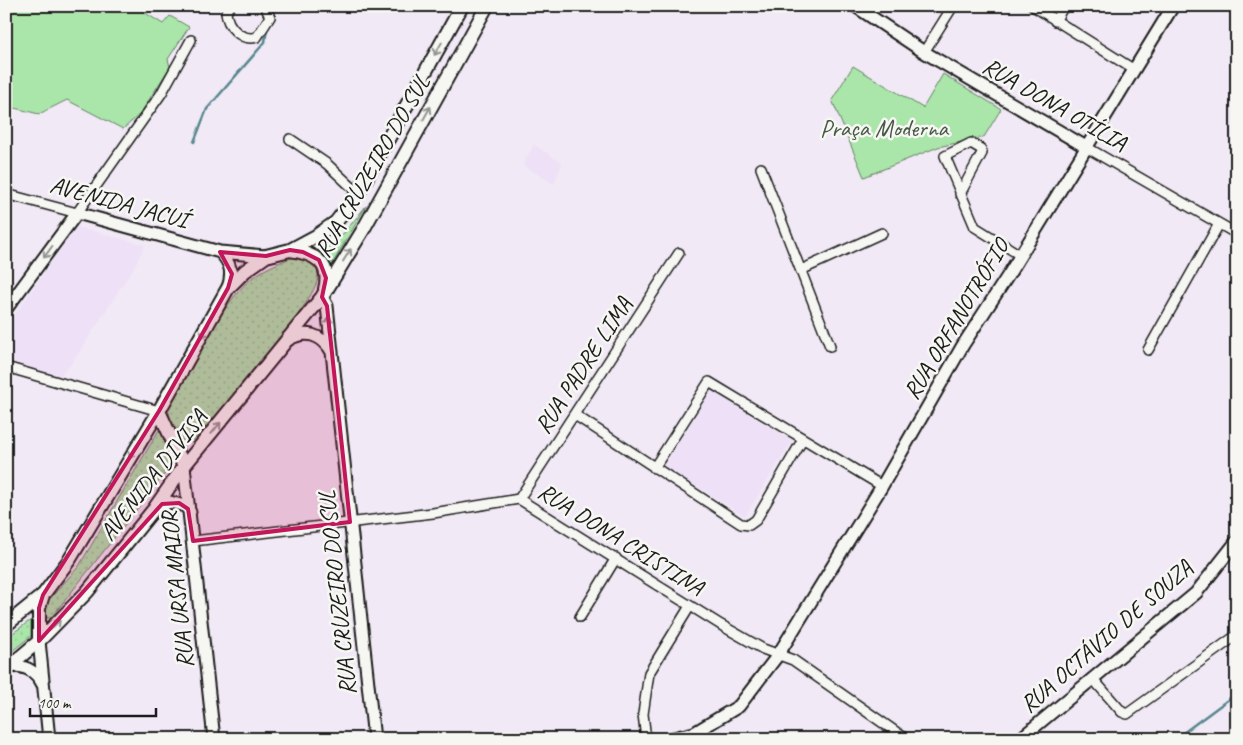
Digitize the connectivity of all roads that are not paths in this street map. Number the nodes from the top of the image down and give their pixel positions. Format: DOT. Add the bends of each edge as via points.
graph roads {
  1 [pos="230,6"];
  2 [pos="265,6"];
  3 [pos="462,6"];
  4 [pos="487,6"];
  5 [pos="953,6"];
  6 [pos="1034,6"];
  7 [pos="1064,6"];
  8 [pos="1173,6"];
  9 [pos="859,7"];
  10 [pos="1055,20"];
  11 [pos="191,40"];
  12 [pos="924,52"];
  13 [pos="1133,69"];
  14 [pos="290,139"];
  15 [pos="1086,147"];
  16 [pos="761,168"];
  17 [pos="358,193"];
  18 [pos="6,194"];
  19 [pos="960,194"];
  20 [pos="77,213"];
  21 [pos="1219,224"];
  22 [pos="882,234"];
  23 [pos="1237,234"];
  24 [pos="290,250"];
  25 [pos="220,252"];
  26 [pos="679,253"];
  27 [pos="1020,254"];
  28 [pos="266,256"];
  29 [pos="801,270"];
  30 [pos="228,288"];
  31 [pos="322,296"];
  32 [pos="6,309"];
  33 [pos="288,340"];
  34 [pos="830,346"];
  35 [pos="1148,350"];
  36 [pos="332,353"];
  37 [pos="6,367"];
  38 [pos="159,411"];
  39 [pos="575,415"];
  40 [pos="803,439"];
  41 [pos="184,466"];
  42 [pos="654,468"];
  43 [pos="882,486"];
  44 [pos="519,499"];
  45 [pos="154,509"];
  46 [pos="190,512"];
  47 [pos="350,522"];
  48 [pos="192,541"];
  49 [pos="1237,541"];
  50 [pos="616,558"];
  51 [pos="43,595"];
  52 [pos="690,606"];
  53 [pos="580,617"];
  54 [pos="6,625"];
  55 [pos="1237,635"];
  56 [pos="39,641"];
  57 [pos="778,655"];
  58 [pos="7,668"];
  59 [pos="1094,679"];
  60 [pos="44,689"];
  61 [pos="49,739"];
  62 [pos="214,739"];
  63 [pos="374,739"];
  64 [pos="646,739"];
  65 [pos="669,739"];
  66 [pos="906,739"];
  67 [pos="1020,739"];
  1 -- 2 [label="street" via="226,12 230,26 245,38 252,39 270,17"];
  3 -- 17 [label="main road, RUA CRUZEIRO DO SUL, one-way"];
  31 -- 4 [label="main road, RUA CRUZEIRO DO SUL, one-way" via="363,230"];
  5 -- 12 [label="street"];
  6 -- 10 [label="street"];
  7 -- 10 [label="street"];
  8 -- 13 [label="street, RUA ORFANOTRÓFIO"];
  9 -- 12 [label="street, RUA DONA OTÍLIA"];
  10 -- 13 [label="street"];
  11 -- 20 [label="street" via="161,94"];
  12 -- 15 [label="street, RUA DONA OTÍLIA"];
  13 -- 15 [label="street, RUA ORFANOTRÓFIO"];
  14 -- 17 [label="street" via="327,164"];
  15 -- 21 [label="street, RUA DONA OTÍLIA"];
  15 -- 27 [label="street, RUA ORFANOTRÓFIO"];
  16 -- 29 [label="street"];
  17 -- 24 [label="main road, RUA CRUZEIRO DO SUL" via="336,222"];
  18 -- 20 [label="street, AVENIDA JACUÍ"];
  19 -- 19 [label="street" via="945,156 971,143 982,153"];
  19 -- 27 [label="street" via="975,226"];
  20 -- 25 [label="street, AVENIDA JACUÍ"];
  20 -- 32 [label="street, one-way"];
  21 -- 23 [label="street, RUA DONA OTÍLIA"];
  21 -- 35 [label="street"];
  22 -- 29 [label="street"];
  24 -- 28 [label="main road, AVENIDA DIVISA"];
  24 -- 31 [label="main road" via="312,254 319,260 326,278"];
  25 -- 28 [label="street, AVENIDA JACUÍ"];
  25 -- 30 [label="street" via="227,259 232,274"];
  26 -- 39 [label="street, RUA PADRE LIMA"];
  27 -- 43 [label="street, RUA ORFANOTRÓFIO"];
  28 -- 30 [label="main road, AVENIDA DIVISA"];
  29 -- 34 [label="street"];
  30 -- 38 [label="main road, AVENIDA DIVISA, one-way"];
  31 -- 33 [label="main road, AVENIDA DIVISA"];
  36 -- 31 [label="street, RUA CRUZEIRO DO SUL, one-way" via="327,306"];
  33 -- 36 [label="street" via="296,335 314,335 322,339"];
  41 -- 33 [label="main road, AVENIDA DIVISA, one-way"];
  36 -- 47 [label="street, RUA CRUZEIRO DO SUL"];
  37 -- 38 [label="street"];
  38 -- 41 [label="main road"];
  38 -- 51 [label="main road, AVENIDA DIVISA, one-way" via="70,559"];
  39 -- 42 [label="street"];
  39 -- 44 [label="street, RUA PADRE LIMA"];
  40 -- 42 [label="street" via="709,382"];
  40 -- 42 [label="street" via="756,520 749,525 741,524"];
  40 -- 43 [label="street"];
  41 -- 45 [label="main road, AVENIDA DIVISA"];
  41 -- 46 [label="street, RUA URSA MAIOR"];
  43 -- 57 [label="street, RUA ORFANOTRÓFIO"];
  44 -- 47 [label="street, RUA DONA CRISTINA"];
  44 -- 50 [label="street, RUA DONA CRISTINA"];
  45 -- 46 [label="street" via="170,502 185,506"];
  56 -- 45 [label="main road, AVENIDA DIVISA, one-way" via="87,592"];
  46 -- 48 [label="street, RUA URSA MAIOR"];
  47 -- 48 [label="street, RUA DONA CRISTINA"];
  47 -- 63 [label="street, RUA CRUZEIRO DO SUL"];
  48 -- 62 [label="street, RUA URSA MAIOR"];
  49 -- 59 [label="street, RUA OCTÁVIO DE SOUZA" via="1196,593"];
  50 -- 52 [label="street, RUA DONA CRISTINA"];
  50 -- 53 [label="street"];
  51 -- 54 [label="main road, AVENIDA DIVISA"];
  51 -- 56 [label="main road" via="39,608"];
  52 -- 57 [label="street, RUA DONA CRISTINA"];
  52 -- 64 [label="street" via="649,673 643,714"];
  55 -- 59 [label="street" via="1127,714"];
  56 -- 58 [label="main road, AVENIDA DIVISA"];
  56 -- 60 [label="street"];
  57 -- 65 [label="street, RUA ORFANOTRÓFIO" via="739,706 694,733"];
  57 -- 66 [label="street, RUA DONA CRISTINA" via="793,660"];
  58 -- 60 [label="street" via="26,668 41,680"];
  59 -- 67 [label="street, RUA OCTÁVIO DE SOUZA"];
  60 -- 61 [label="street"];
}
